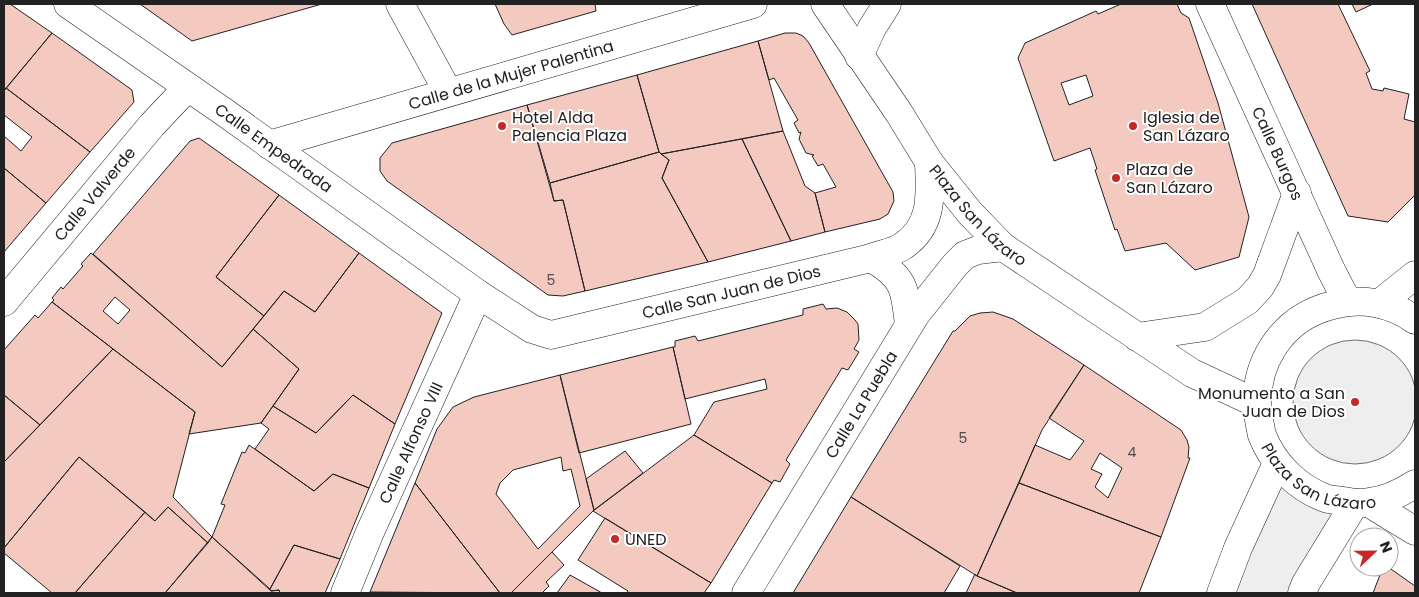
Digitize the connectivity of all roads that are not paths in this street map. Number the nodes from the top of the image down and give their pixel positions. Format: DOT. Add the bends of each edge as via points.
graph roads {
  1 [pos="68,4"];
  2 [pos="400,4"];
  3 [pos="753,4"];
  4 [pos="826,4"];
  5 [pos="887,4"];
  6 [pos="1210,4"];
  7 [pos="859,56"];
  8 [pos="187,88"];
  9 [pos="448,92"];
  10 [pos="269,145"];
  11 [pos="929,162"];
  12 [pos="1297,193"];
  13 [pos="1004,247"];
  14 [pos="871,258"];
  15 [pos="1415,275"];
  16 [pos="478,294"];
  17 [pos="1347,301"];
  18 [pos="4,302"];
  19 [pos="1380,303"];
  20 [pos="1415,320"];
  21 [pos="909,326"];
  22 [pos="1137,337"];
  23 [pos="1256,403"];
  24 [pos="1277,463"];
  25 [pos="1415,484"];
  26 [pos="1362,503"];
  27 [pos="1415,531"];
  28 [pos="345,593"];
  29 [pos="746,593"];
  30 [pos="1221,593"];
  31 [pos="1302,593"];
  1 -- 8 [label="street, Calle Empedrada"];
  2 -- 9 [label="street"];
  3 -- 9 [label="street, Calle de la Mujer Palentina"];
  4 -- 7 [label="street, Plaza San Lázaro"];
  5 -- 7 [label="street"];
  6 -- 12 [label="street, Calle Burgos"];
  7 -- 11 [label="street, Plaza San Lázaro"];
  8 -- 10 [label="street, Calle Empedrada"];
  8 -- 18 [label="street, Calle Valverde" via="152,125"];
  9 -- 10 [label="street, Calle de la Mujer Palentina"];
  10 -- 16 [label="street, Calle Empedrada"];
  11 -- 13 [label="street, Plaza San Lázaro" via="970,213"];
  11 -- 14 [label="street, Calle San Juan de Dios" via="929,211 918,233 902,247"];
  12 -- 17 [label="street, Calle Burgos"];
  12 -- 22 [label="street" via="1267,275 1247,301 1205,327"];
  13 -- 21 [label="street, Calle La Puebla" via="965,254"];
  13 -- 22 [label="street, Plaza San Lázaro"];
  14 -- 16 [label="street, Calle San Juan de Dios" via="551,335 532,329"];
  14 -- 21 [label="street" via="888,268 901,284"];
  15 -- 19 [label="street"];
  16 -- 28 [label="street, Calle Alfonso VIII"];
  17 -- 19 [label="street, Plaza San Lázaro"];
  17 -- 23 [label="street, Plaza San Lázaro" via="1318,308 1292,324 1273,346 1260,373"];
  19 -- 20 [label="street, Plaza San Lázaro"];
  21 -- 29 [label="street, Calle La Puebla"];
  22 -- 23 [label="street, Plaza San Lázaro" via="1192,373"];
  23 -- 24 [label="street, Plaza San Lázaro" via="1262,434"];
  24 -- 26 [label="street, Plaza San Lázaro" via="1298,484 1325,498"];
  24 -- 30 [label="street"];
  25 -- 26 [label="street, Plaza San Lázaro" via="1396,495"];
  26 -- 27 [label="street"];
  26 -- 31 [label="street"];
}
